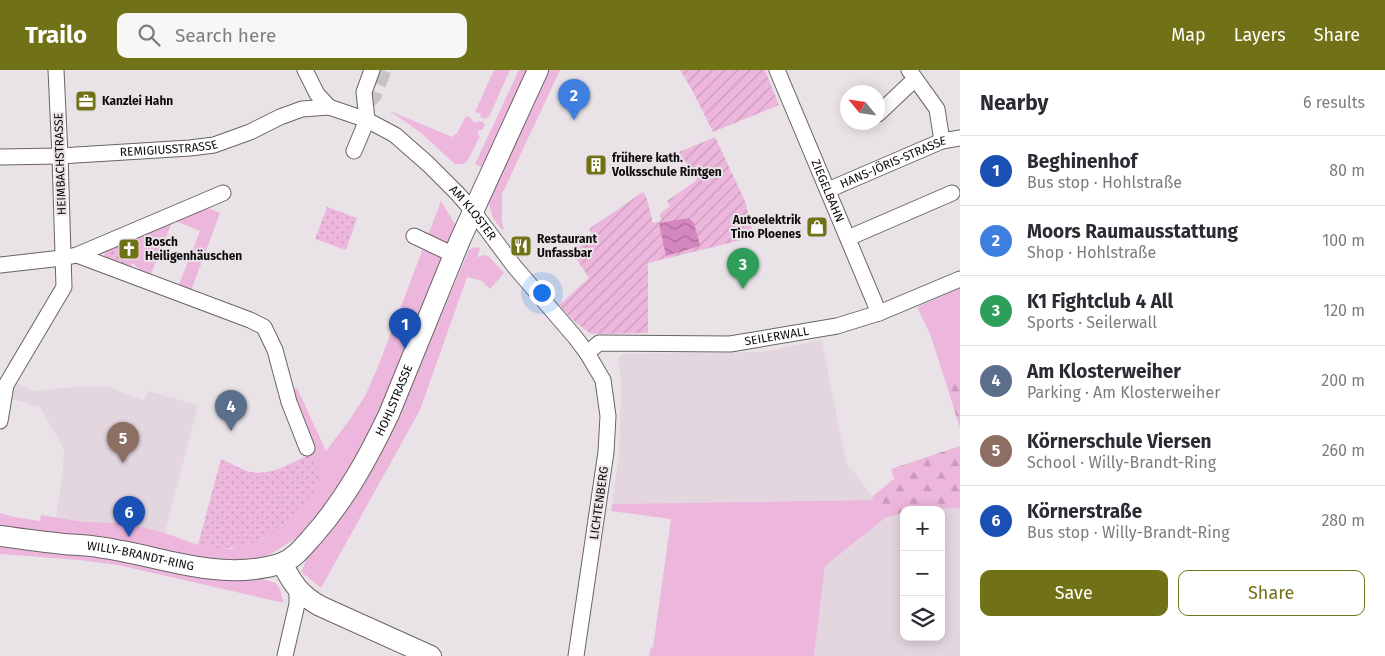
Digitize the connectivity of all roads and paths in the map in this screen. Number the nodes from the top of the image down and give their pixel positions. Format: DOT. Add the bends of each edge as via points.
graph roads {
  1 [pos="56,70"];
  2 [pos="305,70"];
  3 [pos="372,70"];
  4 [pos="538,70"];
  5 [pos="777,70"];
  6 [pos="912,75"];
  7 [pos="885,106"];
  8 [pos="329,107"];
  9 [pos="367,120"];
  10 [pos="960,138"];
  11 [pos="942,141"];
  12 [pos="354,151"];
  13 [pos="60,156"];
  14 [pos="0,157"];
  15 [pos="828,190"];
  16 [pos="224,193"];
  17 [pos="952,193"];
  18 [pos="473,212"];
  19 [pos="414,236"];
  20 [pos="848,238"];
  21 [pos="454,255"];
  22 [pos="70,257"];
  23 [pos="0,265"];
  24 [pos="960,278"];
  25 [pos="879,313"];
  26 [pos="587,353"];
  27 [pos="0,422"];
  28 [pos="308,448"];
  29 [pos="0,536"];
  30 [pos="282,563"];
  31 [pos="297,589"];
  32 [pos="286,656"];
  33 [pos="430,656"];
  34 [pos="576,656"];
  1 -- 13 [label="street, HEIMBACHSTRASSE"];
  2 -- 8 [label="street" via="317,94"];
  3 -- 9 [label="street" via="364,92"];
  4 -- 18 [label="main road, HOHLSTRASSE"];
  5 -- 15 [label="street, ZIEGELBAHN"];
  6 -- 7 [label="street"];
  6 -- 11 [label="street" via="937,109"];
  8 -- 9 [label="street, AM KLOSTER"];
  8 -- 13 [label="street, REMIGIUSSTRASSE" via="302,108 214,145"];
  9 -- 12 [label="street"];
  9 -- 18 [label="street, AM KLOSTER" via="395,135 428,164"];
  10 -- 11 [label="street, HANS-JÖRIS-STRASSE"];
  11 -- 15 [label="street, HANS-JÖRIS-STRASSE"];
  13 -- 14 [label="street, REMIGIUSSTRASSE"];
  13 -- 22 [label="street, HEIMBACHSTRASSE"];
  15 -- 20 [label="street, ZIEGELBAHN"];
  16 -- 22 [label="street"];
  17 -- 20 [label="street"];
  18 -- 21 [label="main road, HOHLSTRASSE"];
  18 -- 26 [label="street, AM KLOSTER"];
  19 -- 21 [label="street"];
  20 -- 25 [label="street, ZIEGELBAHN"];
  21 -- 30 [label="main road, HOHLSTRASSE" via="389,414 355,480 326,522 298,553"];
  22 -- 23 [label="street"];
  22 -- 27 [label="street, HEIMBACHSTRASSE" via="64,287 6,385"];
  22 -- 28 [label="street" via="264,327"];
  24 -- 25 [label="street, SEILERWALL"];
  25 -- 26 [label="street, SEILERWALL" via="837,326 730,344 599,343"];
  26 -- 34 [label="street, LICHTENBERG" via="603,380 608,416 606,452"];
  29 -- 30 [label="main road, WILLY-BRANDT-RING" via="98,546 226,571"];
  30 -- 31 [label="main road"];
  31 -- 32 [label="street"];
  31 -- 33 [label="main road" via="308,600"];
}
